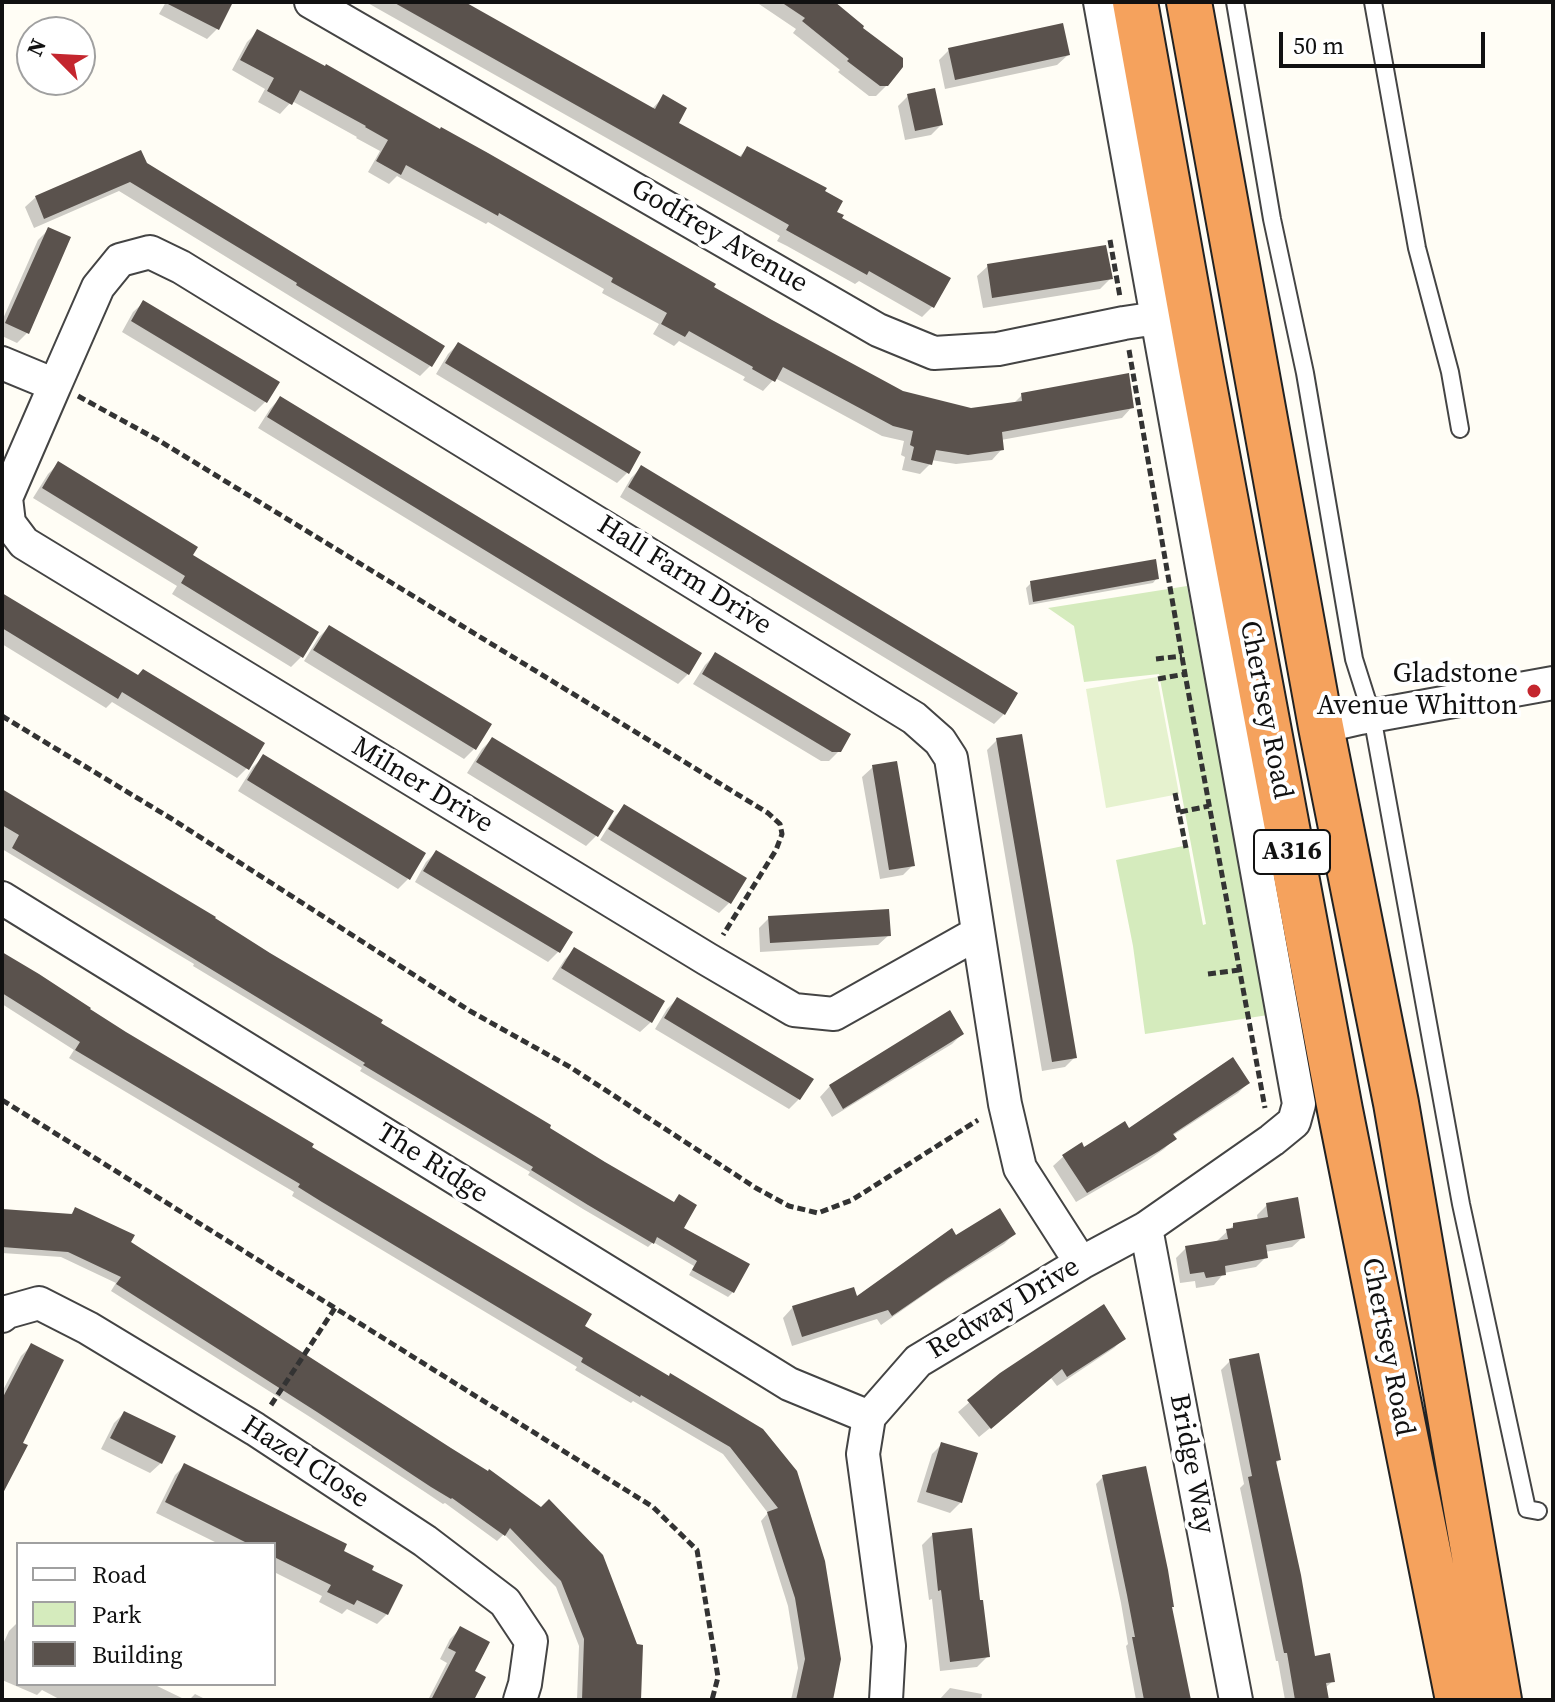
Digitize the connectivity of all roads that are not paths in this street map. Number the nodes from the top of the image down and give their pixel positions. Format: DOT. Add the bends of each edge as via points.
graph roads {
  1 [pos="311,2"];
  2 [pos="1100,2"];
  3 [pos="1135,2"];
  4 [pos="1189,2"];
  5 [pos="1235,2"];
  6 [pos="1373,2"];
  7 [pos="1157,318"];
  8 [pos="2,363"];
  9 [pos="55,385"];
  10 [pos="1460,429"];
  11 [pos="1553,683"];
  12 [pos="1372,716"];
  13 [pos="1321,727"];
  14 [pos="2,898"];
  15 [pos="978,933"];
  16 [pos="1146,1228"];
  17 [pos="1081,1263"];
  18 [pos="2,1316"];
  19 [pos="869,1417"];
  20 [pos="1538,1511"];
  21 [pos="520,1700"];
  22 [pos="886,1700"];
  23 [pos="1236,1700"];
  24 [pos="1458,1700"];
  25 [pos="1499,1700"];
  1 -- 7 [label="street, Godfrey Avenue" via="878,330 934,353 998,349"];
  2 -- 7 [label="street"];
  3 -- 24 [label="highway, Chertsey Road / A316" via="1337,1096"];
  4 -- 13 [label="highway, Chertsey Road / A316"];
  5 -- 12 [label="lane" via="1354,659"];
  6 -- 10 [label="lane" via="1417,248"];
  7 -- 16 [label="street, Redway Drive" via="1299,1104 1294,1122 1272,1140"];
  8 -- 9 [label="street"];
  9 -- 15 [label="street, Milner Drive" via="6,498 9,523 24,543 707,959 794,1010 834,1014"];
  9 -- 15 [label="street, Hall Farm Drive" via="98,287 120,260 150,252 181,267 914,718 951,758"];
  11 -- 12 [label="street"];
  12 -- 13 [label="street"];
  12 -- 20 [label="lane" via="1461,1204 1527,1509"];
  13 -- 25 [label="highway, Chertsey Road / A316" via="1396,1103"];
  14 -- 19 [label="street, The Ridge" via="789,1384"];
  15 -- 17 [label="street, Hall Farm Drive" via="1020,1168"];
  16 -- 17 [label="street, Redway Drive"];
  16 -- 23 [label="street, Bridge Way"];
  17 -- 19 [label="street, Redway Drive" via="918,1361"];
  18 -- 21 [label="street, Hazel Close" via="39,1303 88,1328 425,1541 505,1602 531,1641"];
  19 -- 22 [label="street" via="863,1454 889,1646"];
}
